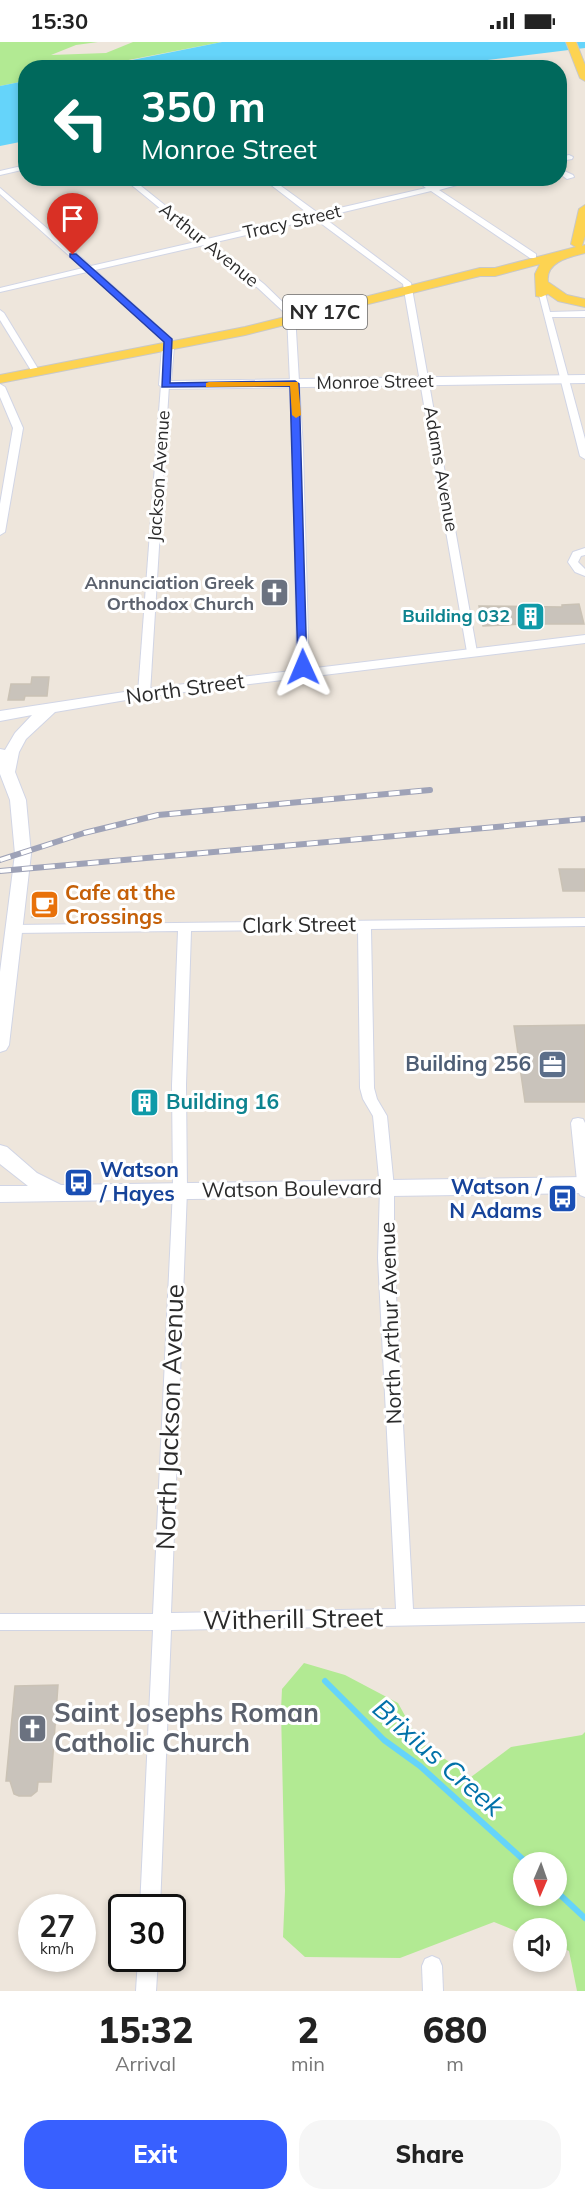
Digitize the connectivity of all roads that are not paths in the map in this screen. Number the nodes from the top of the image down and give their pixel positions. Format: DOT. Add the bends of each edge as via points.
graph roads {
  1 [pos="571,42"];
  2 [pos="581,42"];
  3 [pos="585,51"];
  4 [pos="585,78"];
  5 [pos="18,169"];
  6 [pos="0,173"];
  7 [pos="567,175"];
  8 [pos="570,177"];
  9 [pos="136,186"];
  10 [pos="276,186"];
  11 [pos="429,186"];
  12 [pos="446,186"];
  13 [pos="433,189"];
  14 [pos="0,190"];
  15 [pos="585,208"];
  16 [pos="317,217"];
  17 [pos="205,243"];
  18 [pos="582,245"];
  19 [pos="565,254"];
  20 [pos="533,255"];
  21 [pos="89,270"];
  22 [pos="503,270"];
  23 [pos="480,272"];
  24 [pos="542,289"];
  25 [pos="0,290"];
  26 [pos="410,290"];
  27 [pos="585,303"];
  28 [pos="0,314"];
  29 [pos="585,314"];
  30 [pos="548,315"];
  31 [pos="292,320"];
  32 [pos="168,347"];
  33 [pos="36,372"];
  34 [pos="0,379"];
  35 [pos="565,379"];
  36 [pos="585,379"];
  37 [pos="426,382"];
  38 [pos="295,384"];
  39 [pos="165,386"];
  40 [pos="0,387"];
  41 [pos="585,456"];
  42 [pos="0,532"];
  43 [pos="585,551"];
  44 [pos="585,573"];
  45 [pos="585,639"];
  46 [pos="472,652"];
  47 [pos="303,673"];
  48 [pos="144,693"];
  49 [pos="50,708"];
  50 [pos="0,716"];
  51 [pos="0,754"];
  52 [pos="7,773"];
  53 [pos="585,922"];
  54 [pos="364,924"];
  55 [pos="185,926"];
  56 [pos="14,929"];
  57 [pos="0,1043"];
  58 [pos="578,1123"];
  59 [pos="0,1152"];
  60 [pos="585,1187"];
  61 [pos="387,1188"];
  62 [pos="180,1190"];
  63 [pos="69,1192"];
  64 [pos="0,1194"];
  65 [pos="585,1614"];
  66 [pos="405,1617"];
  67 [pos="0,1622"];
  68 [pos="161,1622"];
  69 [pos="151,1894"];
  70 [pos="432,1966"];
  71 [pos="147,1972"];
  72 [pos="146,1991"];
  73 [pos="433,1991"];
  1 -- 4 [label="main road"];
  2 -- 3 [label="main road"];
  5 -- 6 [label="street"];
  7 -- 8 [label="street"];
  9 -- 17 [label="street, Arthur Avenue"];
  10 -- 16 [label="street"];
  11 -- 13 [label="street"];
  12 -- 13 [label="street, Tracy Street"];
  13 -- 16 [label="street, Tracy Street"];
  13 -- 20 [label="street"];
  14 -- 21 [label="street"];
  15 -- 18 [label="main road"];
  16 -- 17 [label="street, Tracy Street"];
  16 -- 26 [label="street" via="405,280"];
  17 -- 21 [label="street, Tracy Street"];
  17 -- 31 [label="street, Arthur Avenue" via="289,311"];
  18 -- 19 [label="main road, NY 17C"];
  18 -- 20 [label="main road, NY 17C"];
  19 -- 22 [label="main road, NY 17C"];
  19 -- 24 [label="main road" via="544,267"];
  20 -- 23 [label="main road, NY 17C"];
  21 -- 25 [label="street, Tracy Street"];
  21 -- 32 [label="street" via="162,334 169,341"];
  22 -- 23 [label="main road, NY 17C"];
  22 -- 24 [label="main road" via="532,275 536,291"];
  23 -- 26 [label="main road, NY 17C"];
  24 -- 27 [label="main road"];
  24 -- 30 [label="street"];
  26 -- 31 [label="main road, NY 17C"];
  26 -- 37 [label="street, Adams Avenue"];
  28 -- 33 [label="street"];
  29 -- 30 [label="street"];
  30 -- 35 [label="street"];
  31 -- 32 [label="main road, NY 17C"];
  31 -- 38 [label="street"];
  32 -- 33 [label="main road, NY 17C"];
  32 -- 39 [label="street, Jackson Avenue"];
  33 -- 34 [label="main road, NY 17C"];
  35 -- 36 [label="street, Monroe Street"];
  35 -- 37 [label="street, Monroe Street"];
  35 -- 41 [label="street"];
  37 -- 38 [label="street, Monroe Street"];
  37 -- 46 [label="street, Adams Avenue"];
  38 -- 39 [label="street, Monroe Street"];
  38 -- 47 [label="street"];
  39 -- 48 [label="street, Jackson Avenue"];
  40 -- 42 [label="street" via="18,428"];
  43 -- 44 [label="street" via="577,554 573,562"];
  45 -- 46 [label="street, North Street"];
  46 -- 47 [label="street, North Street"];
  47 -- 48 [label="street, North Street"];
  48 -- 49 [label="street, North Street"];
  49 -- 50 [label="street, North Street"];
  49 -- 52 [label="street" via="25,728 13,745"];
  51 -- 52 [label="street"];
  52 -- 56 [label="street" via="18,800 23,837"];
  53 -- 54 [label="street, Clark Street"];
  54 -- 55 [label="street, Clark Street"];
  54 -- 61 [label="street, North Arthur Avenue" via="367,1088 380,1116"];
  55 -- 56 [label="street, Clark Street"];
  55 -- 62 [label="street, North Jackson Avenue"];
  56 -- 57 [label="street"];
  58 -- 60 [label="street"];
  59 -- 63 [label="street" via="21,1174 38,1184"];
  60 -- 61 [label="street, Watson Boulevard"];
  61 -- 62 [label="street, Watson Boulevard"];
  61 -- 66 [label="street, North Arthur Avenue" via="386,1258"];
  62 -- 63 [label="street, Watson Boulevard"];
  62 -- 68 [label="street, North Jackson Avenue"];
  63 -- 64 [label="street, Watson Boulevard"];
  65 -- 66 [label="street, Witherill Street"];
  66 -- 68 [label="street, Witherill Street"];
  67 -- 68 [label="street, Witherill Street"];
  68 -- 69 [label="street, North Jackson Avenue"];
  70 -- 73 [label="street"];
  71 -- 72 [label="street"];
}
